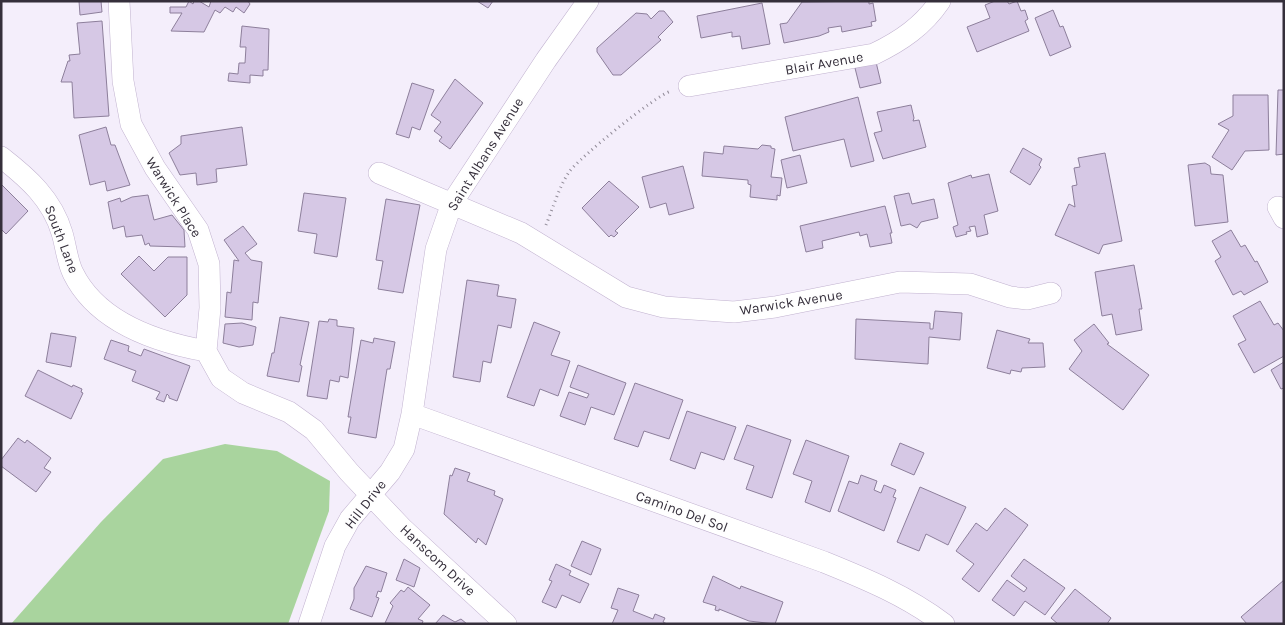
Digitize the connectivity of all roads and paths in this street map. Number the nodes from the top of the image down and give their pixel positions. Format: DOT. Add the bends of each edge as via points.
graph roads {
  1 [pos="119,1"];
  2 [pos="588,1"];
  3 [pos="940,1"];
  4 [pos="688,86"];
  5 [pos="1,157"];
  6 [pos="379,173"];
  7 [pos="452,203"];
  8 [pos="539,243"];
  9 [pos="1051,293"];
  10 [pos="206,351"];
  11 [pos="412,414"];
  12 [pos="372,494"];
  13 [pos="309,624"];
  14 [pos="506,624"];
  15 [pos="944,624"];
  1 -- 10 [label="street, Warwick Place" via="123,81 131,124 155,168 198,230 209,264 210,308"];
  2 -- 7 [label="street, Saint Albans Avenue"];
  3 -- 4 [label="street, Blair Avenue" via="916,29 898,43 874,54"];
  4 -- 8 [label="path" via="663,93 570,171"];
  5 -- 10 [label="street, South Lane" via="45,196 62,231 72,272 85,293 117,321 174,345"];
  6 -- 7 [label="street, Warwick Avenue"];
  7 -- 8 [label="street, Warwick Avenue"];
  7 -- 11 [label="street, Saint Albans Avenue" via="436,249"];
  8 -- 9 [label="street, Warwick Avenue" via="626,297 664,307 734,312 900,282 970,284 1027,299"];
  10 -- 12 [label="street" via="221,378 243,393 289,412 314,430"];
  11 -- 12 [label="street, Hill Drive" via="404,449"];
  11 -- 15 [label="street, Camino Del Sol" via="869,580 921,607"];
  12 -- 13 [label="street, Hill Drive" via="350,519 335,546"];
  12 -- 14 [label="street, Hanscom Drive" via="402,528"];
}
